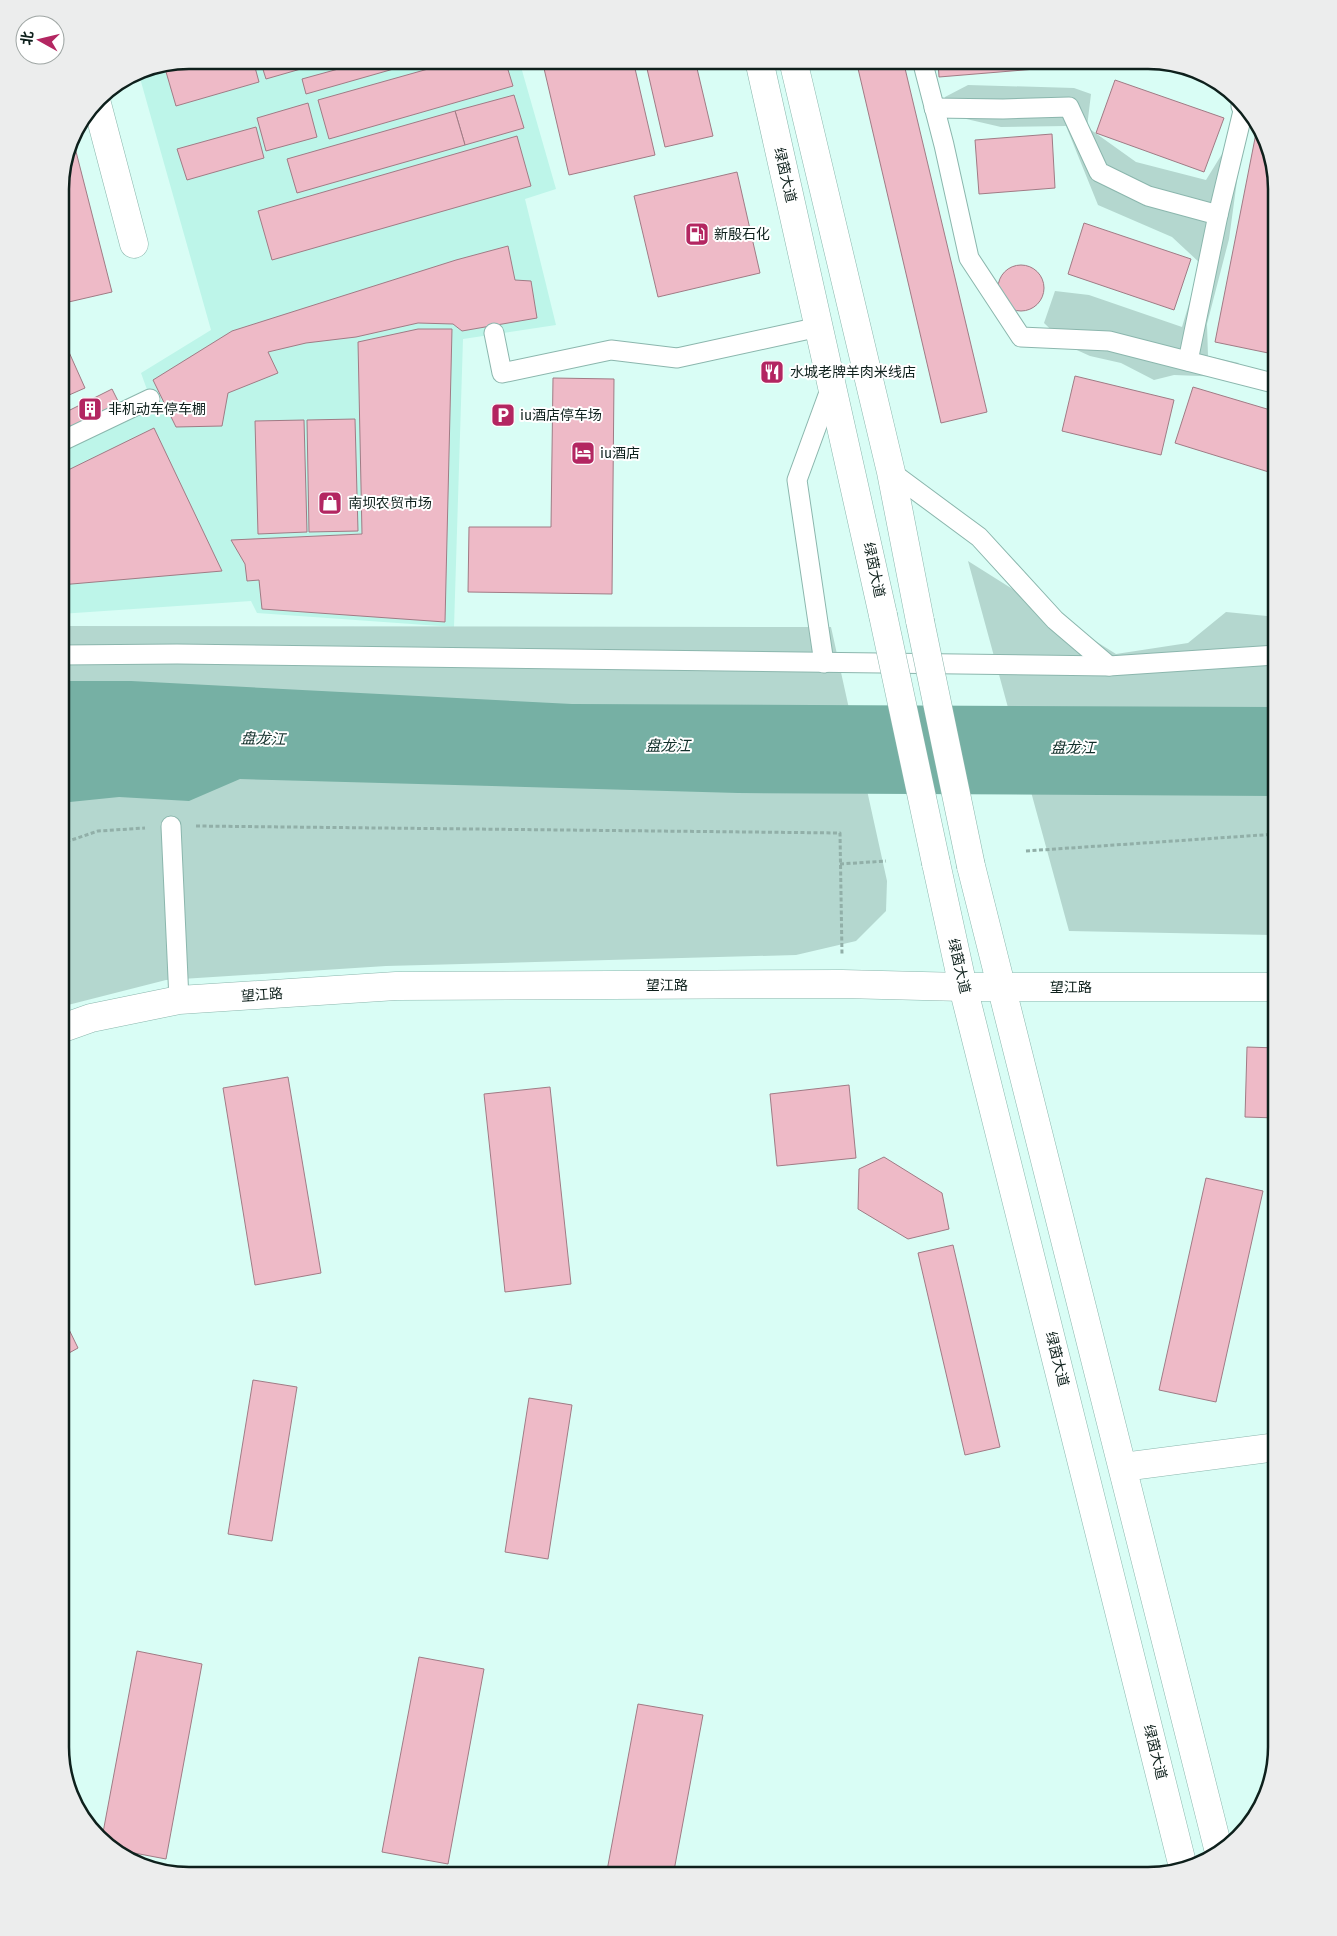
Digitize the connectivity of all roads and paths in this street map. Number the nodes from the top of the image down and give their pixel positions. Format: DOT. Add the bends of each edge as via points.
graph roads {
  1 [pos="761,69"];
  2 [pos="795,69"];
  3 [pos="924,69"];
  4 [pos="934,108"];
  5 [pos="99,110"];
  6 [pos="1242,115"];
  7 [pos="1218,215"];
  8 [pos="134,244"];
  9 [pos="819,327"];
  10 [pos="494,333"];
  11 [pos="1188,361"];
  12 [pos="1268,382"];
  13 [pos="832,385"];
  14 [pos="150,399"];
  15 [pos="69,438"];
  16 [pos="891,472"];
  17 [pos="69,655"];
  18 [pos="1268,656"];
  19 [pos="824,663"];
  20 [pos="1109,666"];
  21 [pos="171,826"];
  22 [pos="1268,835"];
  23 [pos="69,841"];
  24 [pos="1026,851"];
  25 [pos="886,861"];
  26 [pos="840,864"];
  27 [pos="842,984"];
  28 [pos="964,987"];
  29 [pos="1002,987"];
  30 [pos="1268,987"];
  31 [pos="179,1000"];
  32 [pos="69,1026"];
  33 [pos="1268,1448"];
  34 [pos="1123,1467"];
  35 [pos="1218,1844"];
  36 [pos="1182,1862"];
  1 -- 9 [label="main road, 绿茵大道"];
  2 -- 16 [label="main road"];
  3 -- 4 [label="lane"];
  4 -- 7 [label="lane" via="1069,107 1098,172 1148,196"];
  4 -- 11 [label="lane" via="969,258 1021,337 1109,341"];
  5 -- 8 [label="main road"];
  6 -- 7 [label="lane"];
  7 -- 11 [label="lane"];
  9 -- 10 [label="lane" via="677,358 611,350 502,373"];
  9 -- 13 [label="main road, 绿茵大道"];
  11 -- 12 [label="lane"];
  13 -- 19 [label="lane" via="797,480"];
  13 -- 28 [label="main road, 绿茵大道, bridge"];
  14 -- 15 [label="lane"];
  16 -- 20 [label="lane" via="979,537 1054,620"];
  16 -- 29 [label="main road, bridge" via="971,866"];
  17 -- 19 [label="lane"];
  18 -- 20 [label="lane"];
  19 -- 20 [label="lane"];
  21 -- 23 [label="path" via="98,831"];
  21 -- 26 [label="path" via="840,833"];
  21 -- 31 [label="lane"];
  22 -- 24 [label="path"];
  25 -- 26 [label="path"];
  26 -- 27 [label="path"];
  27 -- 28 [label="main road, 望江路"];
  27 -- 31 [label="main road, 望江路" via="396,986"];
  28 -- 29 [label="main road, 望江路"];
  28 -- 36 [label="main road, 绿茵大道"];
  29 -- 30 [label="main road, 望江路"];
  29 -- 34 [label="main road"];
  31 -- 32 [label="main road, 望江路" via="91,1018"];
  33 -- 34 [label="main road"];
  34 -- 35 [label="main road"];
}
